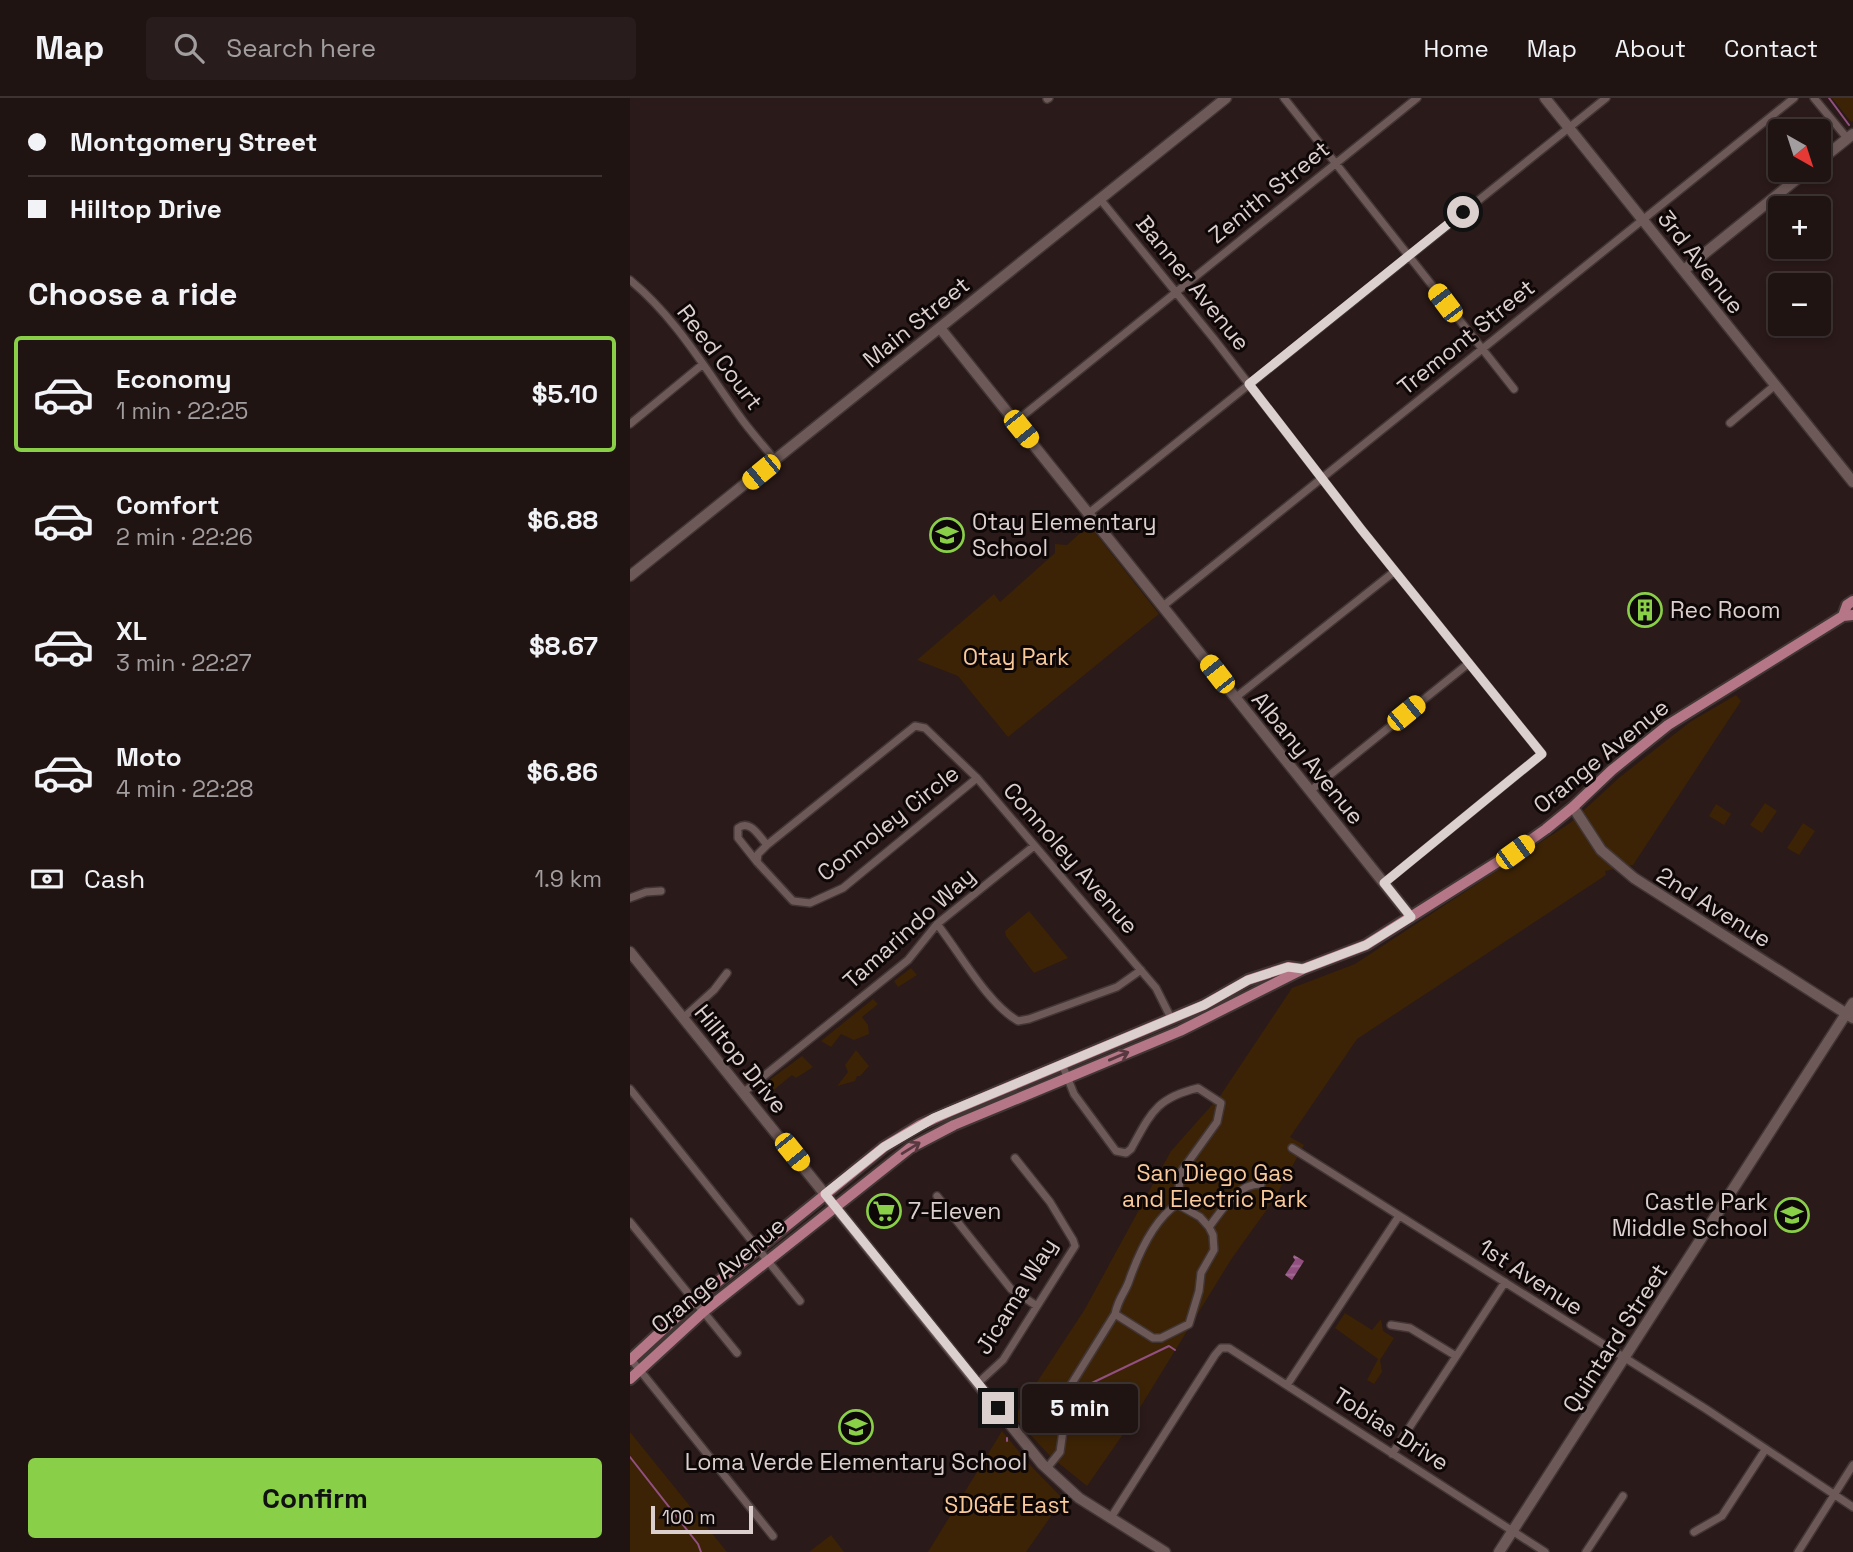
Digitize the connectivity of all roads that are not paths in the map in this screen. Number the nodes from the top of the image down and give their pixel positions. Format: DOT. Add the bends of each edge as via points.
graph roads {
  1 [pos="1226,98"];
  2 [pos="1284,98"];
  3 [pos="1417,98"];
  4 [pos="1545,98"];
  5 [pos="1606,98"];
  6 [pos="1794,98"];
  7 [pos="1814,98"];
  8 [pos="1569,128"];
  9 [pos="1850,136"];
  10 [pos="1831,151"];
  11 [pos="1335,164"];
  12 [pos="1793,182"];
  13 [pos="1100,199"];
  14 [pos="1643,219"];
  15 [pos="1409,256"];
  16 [pos="1684,270"];
  17 [pos="630,280"];
  18 [pos="1175,292"];
  19 [pos="940,328"];
  20 [pos="1482,349"];
  21 [pos="703,364"];
  22 [pos="1249,384"];
  23 [pos="1774,386"];
  24 [pos="1514,388"];
  25 [pos="1015,422"];
  26 [pos="1730,423"];
  27 [pos="630,424"];
  28 [pos="775,460"];
  29 [pos="1322,479"];
  30 [pos="1853,482"];
  31 [pos="1089,513"];
  32 [pos="1395,571"];
  33 [pos="630,576"];
  34 [pos="1853,601"];
  35 [pos="1163,606"];
  36 [pos="1848,616"];
  37 [pos="1469,663"];
  38 [pos="1236,698"];
  39 [pos="930,732"];
  40 [pos="977,778"];
  41 [pos="1310,791"];
  42 [pos="1573,807"];
  43 [pos="767,845"];
  44 [pos="1034,846"];
  45 [pos="757,862"];
  46 [pos="1384,883"];
  47 [pos="662,891"];
  48 [pos="630,898"];
  49 [pos="1411,917"];
  50 [pos="937,924"];
  51 [pos="630,952"];
  52 [pos="1303,969"];
  53 [pos="1140,970"];
  54 [pos="727,974"];
  55 [pos="1853,1003"];
  56 [pos="1850,1016"];
  57 [pos="683,1018"];
  58 [pos="1171,1018"];
  59 [pos="1177,1032"];
  60 [pos="1062,1064"];
  61 [pos="1067,1078"];
  62 [pos="630,1089"];
  63 [pos="744,1092"];
  64 [pos="1292,1149"];
  65 [pos="1015,1158"];
  66 [pos="1261,1184"];
  67 [pos="825,1194"];
  68 [pos="937,1196"];
  69 [pos="1177,1204"];
  70 [pos="835,1206"];
  71 [pos="1399,1216"];
  72 [pos="630,1222"];
  73 [pos="1209,1227"];
  74 [pos="759,1249"];
  75 [pos="767,1260"];
  76 [pos="1505,1282"];
  77 [pos="694,1301"];
  78 [pos="800,1301"];
  79 [pos="1037,1306"];
  80 [pos="703,1312"];
  81 [pos="1115,1314"];
  82 [pos="1391,1325"];
  83 [pos="737,1353"];
  84 [pos="1456,1356"];
  85 [pos="630,1359"];
  86 [pos="1625,1360"];
  87 [pos="634,1375"];
  88 [pos="978,1383"];
  89 [pos="1287,1385"];
  90 [pos="1765,1450"];
  91 [pos="1392,1454"];
  92 [pos="1853,1465"];
  93 [pos="1047,1468"];
  94 [pos="1834,1494"];
  95 [pos="1623,1496"];
  96 [pos="1853,1507"];
  97 [pos="1110,1519"];
  98 [pos="1512,1531"];
  99 [pos="1694,1532"];
  100 [pos="774,1536"];
  101 [pos="1165,1552"];
  102 [pos="1499,1552"];
  103 [pos="1545,1552"];
  104 [pos="1586,1552"];
  105 [pos="1798,1552"];
  1 -- 13 [label="main road, Main Street"];
  2 -- 11 [label="street"];
  3 -- 11 [label="street, Zenith Street"];
  4 -- 8 [label="main road, 3rd Avenue"];
  5 -- 8 [label="street"];
  6 -- 14 [label="street, Tremont Street"];
  7 -- 9 [label="street"];
  8 -- 14 [label="main road, 3rd Avenue"];
  8 -- 15 [label="street"];
  9 -- 10 [label="main road"];
  11 -- 15 [label="street"];
  11 -- 18 [label="street, Zenith Street"];
  12 -- 16 [label="main road"];
  13 -- 18 [label="street, Banner Avenue"];
  13 -- 19 [label="main road, Main Street"];
  14 -- 16 [label="main road, 3rd Avenue"];
  14 -- 20 [label="street, Tremont Street"];
  15 -- 20 [label="street"];
  15 -- 22 [label="street"];
  16 -- 23 [label="main road, 3rd Avenue"];
  17 -- 21 [label="street, Reed Court" via="652,298"];
  18 -- 22 [label="street, Banner Avenue"];
  18 -- 25 [label="street, Zenith Street"];
  19 -- 25 [label="main road, Albany Avenue"];
  19 -- 28 [label="main road, Main Street"];
  20 -- 24 [label="street"];
  20 -- 29 [label="street, Tremont Street"];
  21 -- 27 [label="street"];
  21 -- 28 [label="street, Reed Court"];
  22 -- 29 [label="street, Banner Avenue"];
  22 -- 31 [label="street"];
  23 -- 26 [label="street"];
  23 -- 30 [label="main road, 3rd Avenue"];
  25 -- 31 [label="main road, Albany Avenue"];
  28 -- 33 [label="main road, Main Street"];
  29 -- 32 [label="street, Banner Avenue"];
  29 -- 35 [label="street, Tremont Street"];
  31 -- 35 [label="main road, Albany Avenue"];
  32 -- 37 [label="street, Banner Avenue"];
  32 -- 38 [label="street"];
  34 -- 36 [label="main road, Orange Avenue" via="1847,605"];
  35 -- 38 [label="main road, Albany Avenue"];
  36 -- 42 [label="main road, Orange Avenue" via="1668,725"];
  37 -- 41 [label="street"];
  37 -- 46 [label="street, Banner Avenue" via="1542,754"];
  38 -- 41 [label="main road, Albany Avenue"];
  39 -- 40 [label="street, Connoley Avenue"];
  39 -- 43 [label="street, Connoley Circle" via="913,727"];
  40 -- 44 [label="street, Connoley Avenue"];
  40 -- 45 [label="street, Connoley Circle" via="843,888 810,903 793,901"];
  41 -- 46 [label="main road, Albany Avenue"];
  42 -- 49 [label="main road, Orange Avenue" via="1515,852"];
  42 -- 56 [label="main road, 2nd Avenue" via="1601,850 1634,878"];
  43 -- 45 [label="street, Connoley Circle"];
  43 -- 45 [label="street, Connoley Circle" via="748,825 737,828 738,838"];
  44 -- 50 [label="street, Tamarindo Way"];
  44 -- 53 [label="street, Connoley Avenue"];
  46 -- 49 [label="main road, Albany Avenue"];
  47 -- 48 [label="street"];
  49 -- 52 [label="main road, Orange Avenue" via="1366,945"];
  50 -- 53 [label="street" via="991,996 1018,1021 1117,987"];
  50 -- 63 [label="street, Tamarindo Way" via="908,960"];
  51 -- 57 [label="main road, Hilltop Drive"];
  52 -- 58 [label="main road, Orange Avenue" via="1288,967 1248,980"];
  52 -- 59 [label="main road, Orange Avenue"];
  53 -- 58 [label="street, Connoley Avenue" via="1156,988"];
  54 -- 57 [label="street"];
  55 -- 56 [label="main road, Quintard Street"];
  56 -- 86 [label="main road, Quintard Street"];
  57 -- 63 [label="main road, Hilltop Drive"];
  58 -- 59 [label="main road"];
  58 -- 60 [label="main road, Orange Avenue"];
  61 -- 59 [label="main road, Orange Avenue, one-way"];
  60 -- 61 [label="street"];
  60 -- 67 [label="main road, Orange Avenue" via="920,1125"];
  61 -- 69 [label="street" via="1116,1151 1126,1153 1154,1110 1180,1091 1198,1088 1221,1103 1213,1128 1181,1172"];
  70 -- 61 [label="main road, Orange Avenue, one-way" via="930,1136"];
  62 -- 74 [label="street"];
  63 -- 67 [label="main road, Hilltop Drive"];
  64 -- 71 [label="street, 1st Avenue"];
  65 -- 79 [label="street, Jicama Way" via="1050,1202 1074,1246"];
  66 -- 73 [label="street" via="1252,1183 1233,1196"];
  67 -- 70 [label="main road, Hilltop Drive"];
  67 -- 74 [label="main road, Orange Avenue"];
  68 -- 79 [label="street" via="1011,1289"];
  69 -- 73 [label="street"];
  69 -- 81 [label="street" via="1155,1228 1136,1261"];
  70 -- 75 [label="main road, Orange Avenue"];
  70 -- 88 [label="main road, Hilltop Drive"];
  71 -- 76 [label="street, 1st Avenue"];
  71 -- 89 [label="street"];
  72 -- 77 [label="street"];
  73 -- 81 [label="street" via="1214,1250 1201,1273 1189,1324 1153,1338"];
  74 -- 75 [label="street"];
  74 -- 77 [label="main road, Orange Avenue"];
  75 -- 78 [label="street"];
  75 -- 80 [label="main road, Orange Avenue"];
  76 -- 84 [label="street"];
  76 -- 86 [label="street, 1st Avenue"];
  77 -- 80 [label="street"];
  77 -- 85 [label="main road, Orange Avenue"];
  79 -- 88 [label="street, Jicama Way" via="1003,1360"];
  80 -- 83 [label="street"];
  80 -- 87 [label="main road, Orange Avenue"];
  81 -- 93 [label="street" via="1069,1388 1060,1452"];
  82 -- 84 [label="street" via="1410,1328"];
  84 -- 91 [label="street"];
  85 -- 87 [label="street"];
  86 -- 90 [label="street, 1st Avenue"];
  86 -- 98 [label="main road, Quintard Street"];
  87 -- 100 [label="street"];
  88 -- 93 [label="main road, Hilltop Drive"];
  89 -- 91 [label="street, Tobias Drive"];
  89 -- 97 [label="street, Tobias Drive" via="1229,1348 1221,1348"];
  90 -- 94 [label="street, 1st Avenue"];
  90 -- 99 [label="street" via="1722,1516"];
  91 -- 98 [label="street, Tobias Drive"];
  92 -- 94 [label="street"];
  93 -- 97 [label="main road, Hilltop Drive"];
  94 -- 96 [label="street, 1st Avenue"];
  94 -- 105 [label="street"];
  95 -- 104 [label="street"];
  97 -- 101 [label="main road, Hilltop Drive"];
  98 -- 102 [label="main road, Quintard Street"];
  98 -- 103 [label="street, Tobias Drive"];
}
